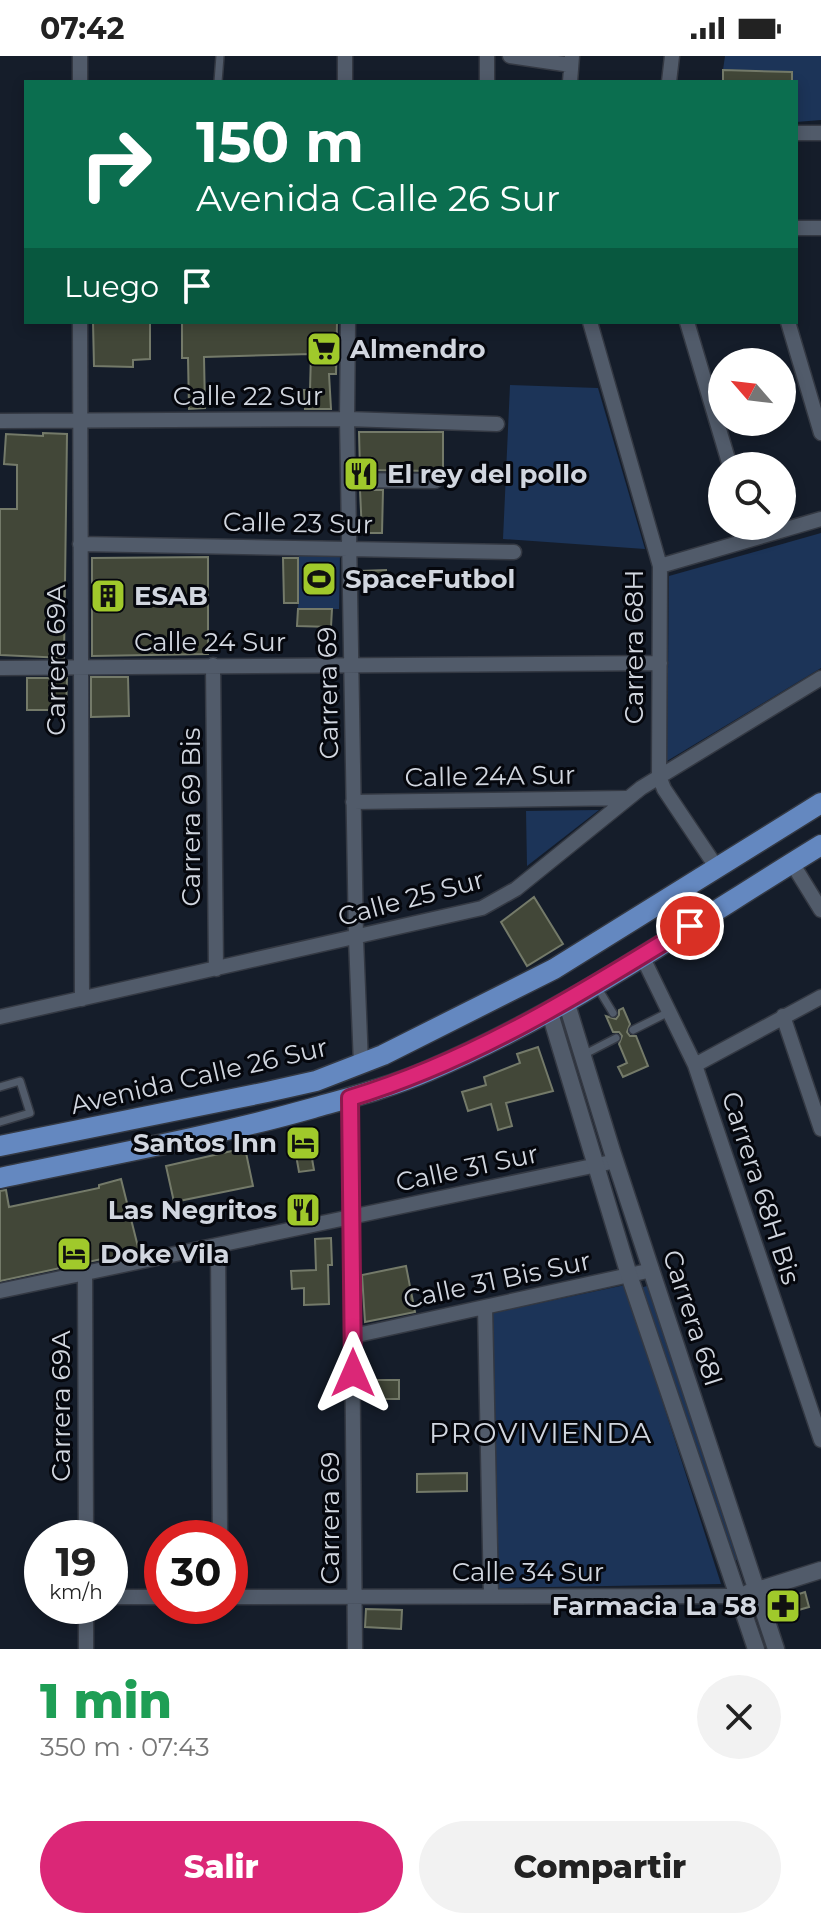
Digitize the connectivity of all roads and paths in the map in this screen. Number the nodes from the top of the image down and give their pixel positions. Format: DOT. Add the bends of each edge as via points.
graph roads {
  1 [pos="80,56"];
  2 [pos="220,56"];
  3 [pos="345,56"];
  4 [pos="487,56"];
  5 [pos="510,56"];
  6 [pos="672,56"];
  7 [pos="572,60"];
  8 [pos="80,80"];
  9 [pos="218,80"];
  10 [pos="345,80"];
  11 [pos="487,80"];
  12 [pos="570,80"];
  13 [pos="669,80"];
  14 [pos="798,133"];
  15 [pos="821,133"];
  16 [pos="798,228"];
  17 [pos="821,228"];
  18 [pos="80,324"];
  19 [pos="348,324"];
  20 [pos="591,324"];
  21 [pos="688,324"];
  22 [pos="789,324"];
  23 [pos="347,419"];
  24 [pos="0,421"];
  25 [pos="80,421"];
  26 [pos="497,424"];
  27 [pos="821,433"];
  28 [pos="726,452"];
  29 [pos="348,480"];
  30 [pos="435,481"];
  31 [pos="821,519"];
  32 [pos="796,524"];
  33 [pos="731,540"];
  34 [pos="80,544"];
  35 [pos="350,548"];
  36 [pos="514,552"];
  37 [pos="660,566"];
  38 [pos="660,663"];
  39 [pos="213,665"];
  40 [pos="351,666"];
  41 [pos="0,668"];
  42 [pos="80,668"];
  43 [pos="821,678"];
  44 [pos="659,776"];
  45 [pos="626,798"];
  46 [pos="353,802"];
  47 [pos="821,803"];
  48 [pos="821,845"];
  49 [pos="792,863"];
  50 [pos="717,868"];
  51 [pos="821,910"];
  52 [pos="356,939"];
  53 [pos="642,956"];
  54 [pos="216,969"];
  55 [pos="595,983"];
  56 [pos="821,997"];
  57 [pos="82,999"];
  58 [pos="558,1005"];
  59 [pos="669,1012"];
  60 [pos="613,1013"];
  61 [pos="783,1016"];
  62 [pos="0,1017"];
  63 [pos="633,1030"];
  64 [pos="616,1038"];
  65 [pos="583,1055"];
  66 [pos="361,1064"];
  67 [pos="695,1065"];
  68 [pos="0,1087"];
  69 [pos="350,1098"];
  70 [pos="0,1122"];
  71 [pos="821,1129"];
  72 [pos="0,1146"];
  73 [pos="616,1161"];
  74 [pos="595,1165"];
  75 [pos="0,1178"];
  76 [pos="353,1217"];
  77 [pos="218,1245"];
  78 [pos="652,1270"];
  79 [pos="85,1273"];
  80 [pos="629,1275"];
  81 [pos="0,1291"];
  82 [pos="485,1307"];
  83 [pos="353,1336"];
  84 [pos="821,1440"];
  85 [pos="86,1520"];
  86 [pos="220,1520"];
  87 [pos="821,1570"];
  88 [pos="757,1590"];
  89 [pos="355,1596"];
  90 [pos="491,1596"];
  91 [pos="739,1596"];
  92 [pos="248,1597"];
  93 [pos="86,1624"];
  94 [pos="86,1649"];
  95 [pos="355,1649"];
  96 [pos="756,1649"];
  97 [pos="776,1649"];
  1 -- 8 [label="street"];
  2 -- 9 [label="lane"];
  3 -- 10 [label="street"];
  4 -- 11 [label="street"];
  5 -- 7 [label="street"];
  6 -- 13 [label="street"];
  7 -- 12 [label="street"];
  14 -- 15 [label="street"];
  16 -- 17 [label="street"];
  18 -- 25 [label="street, Carrera 69A"];
  19 -- 23 [label="street, Carrera 69" via="352,369"];
  20 -- 37 [label="street, Carrera 68H"];
  21 -- 28 [label="street"];
  22 -- 27 [label="street"];
  23 -- 25 [label="street, Calle 22 Sur"];
  23 -- 26 [label="street, Calle 22 Sur"];
  23 -- 29 [label="street, Carrera 69"];
  24 -- 25 [label="street, Calle 22 Sur"];
  25 -- 34 [label="street, Carrera 69A"];
  29 -- 30 [label="street"];
  29 -- 35 [label="street, Carrera 69"];
  31 -- 32 [label="street"];
  33 -- 37 [label="street"];
  34 -- 35 [label="street, Calle 23 Sur"];
  34 -- 42 [label="street, Carrera 69A"];
  35 -- 36 [label="street, Calle 23 Sur"];
  35 -- 40 [label="street, Carrera 69"];
  37 -- 38 [label="street, Carrera 68H"];
  38 -- 40 [label="street, Calle 24 Sur"];
  38 -- 44 [label="street, Carrera 68H"];
  39 -- 40 [label="street, Calle 24 Sur"];
  39 -- 42 [label="street, Calle 24 Sur"];
  39 -- 54 [label="street, Carrera 69 Bis"];
  40 -- 46 [label="street, Carrera 69"];
  41 -- 42 [label="street, Calle 24 Sur"];
  42 -- 57 [label="street, Carrera 69A"];
  43 -- 44 [label="street, Calle 25 Sur"];
  44 -- 45 [label="street, Calle 25 Sur"];
  44 -- 50 [label="street, Carrera 68H"];
  45 -- 46 [label="street, Calle 24A Sur"];
  45 -- 52 [label="street, Calle 25 Sur" via="502,898 464,914"];
  46 -- 52 [label="street, Carrera 69"];
  47 -- 50 [label="main road, Avenida Calle 26 Sur"];
  48 -- 49 [label="main road"];
  49 -- 51 [label="street"];
  49 -- 53 [label="main road"];
  50 -- 66 [label="main road, Avenida Calle 26 Sur" via="554,969"];
  52 -- 54 [label="street, Calle 25 Sur"];
  52 -- 66 [label="street, Carrera 69"];
  53 -- 55 [label="main road"];
  53 -- 59 [label="street, Carrera 68H Bis"];
  54 -- 57 [label="street, Calle 25 Sur"];
  55 -- 58 [label="main road"];
  55 -- 60 [label="lane"];
  56 -- 61 [label="street"];
  57 -- 62 [label="street, Calle 25 Sur"];
  58 -- 65 [label="street, Carrera 68I"];
  58 -- 69 [label="main road" via="428,1071"];
  58 -- 74 [label="street, Carrera 68I"];
  59 -- 63 [label="lane"];
  59 -- 67 [label="street, Carrera 68H Bis"];
  61 -- 67 [label="street"];
  61 -- 71 [label="street"];
  64 -- 65 [label="lane"];
  65 -- 73 [label="street, Carrera 68I"];
  66 -- 72 [label="main road, Avenida Calle 26 Sur" via="316,1081"];
  67 -- 84 [label="street, Carrera 68H Bis"];
  68 -- 70 [label="lane" via="20,1081 30,1113"];
  69 -- 75 [label="main road" via="247,1126"];
  69 -- 76 [label="street, Carrera 69"];
  73 -- 74 [label="street, Calle 31 Sur"];
  73 -- 78 [label="street, Carrera 68I"];
  74 -- 76 [label="street, Calle 31 Sur"];
  74 -- 80 [label="street, Carrera 68I"];
  76 -- 77 [label="street, Calle 31 Sur"];
  76 -- 83 [label="street, Carrera 69"];
  77 -- 79 [label="street, Calle 31 Sur"];
  77 -- 86 [label="street"];
  78 -- 80 [label="street, Calle 31 Bis Sur"];
  78 -- 88 [label="street, Carrera 68I"];
  79 -- 81 [label="street, Calle 31 Sur"];
  79 -- 85 [label="street, Carrera 69A"];
  80 -- 82 [label="street, Calle 31 Bis Sur"];
  80 -- 91 [label="street, Carrera 68I"];
  82 -- 83 [label="street, Calle 31 Bis Sur"];
  82 -- 90 [label="street"];
  83 -- 89 [label="street, Carrera 69"];
  87 -- 88 [label="street, Calle 34 Sur"];
  88 -- 91 [label="street, Calle 34 Sur"];
  88 -- 97 [label="street, Carrera 68I"];
  89 -- 90 [label="street, Calle 34 Sur"];
  89 -- 92 [label="street, Calle 34 Sur"];
  89 -- 95 [label="street, Carrera 69"];
  90 -- 91 [label="street, Calle 34 Sur"];
  91 -- 96 [label="street, Carrera 68I"];
  93 -- 94 [label="street"];
}
